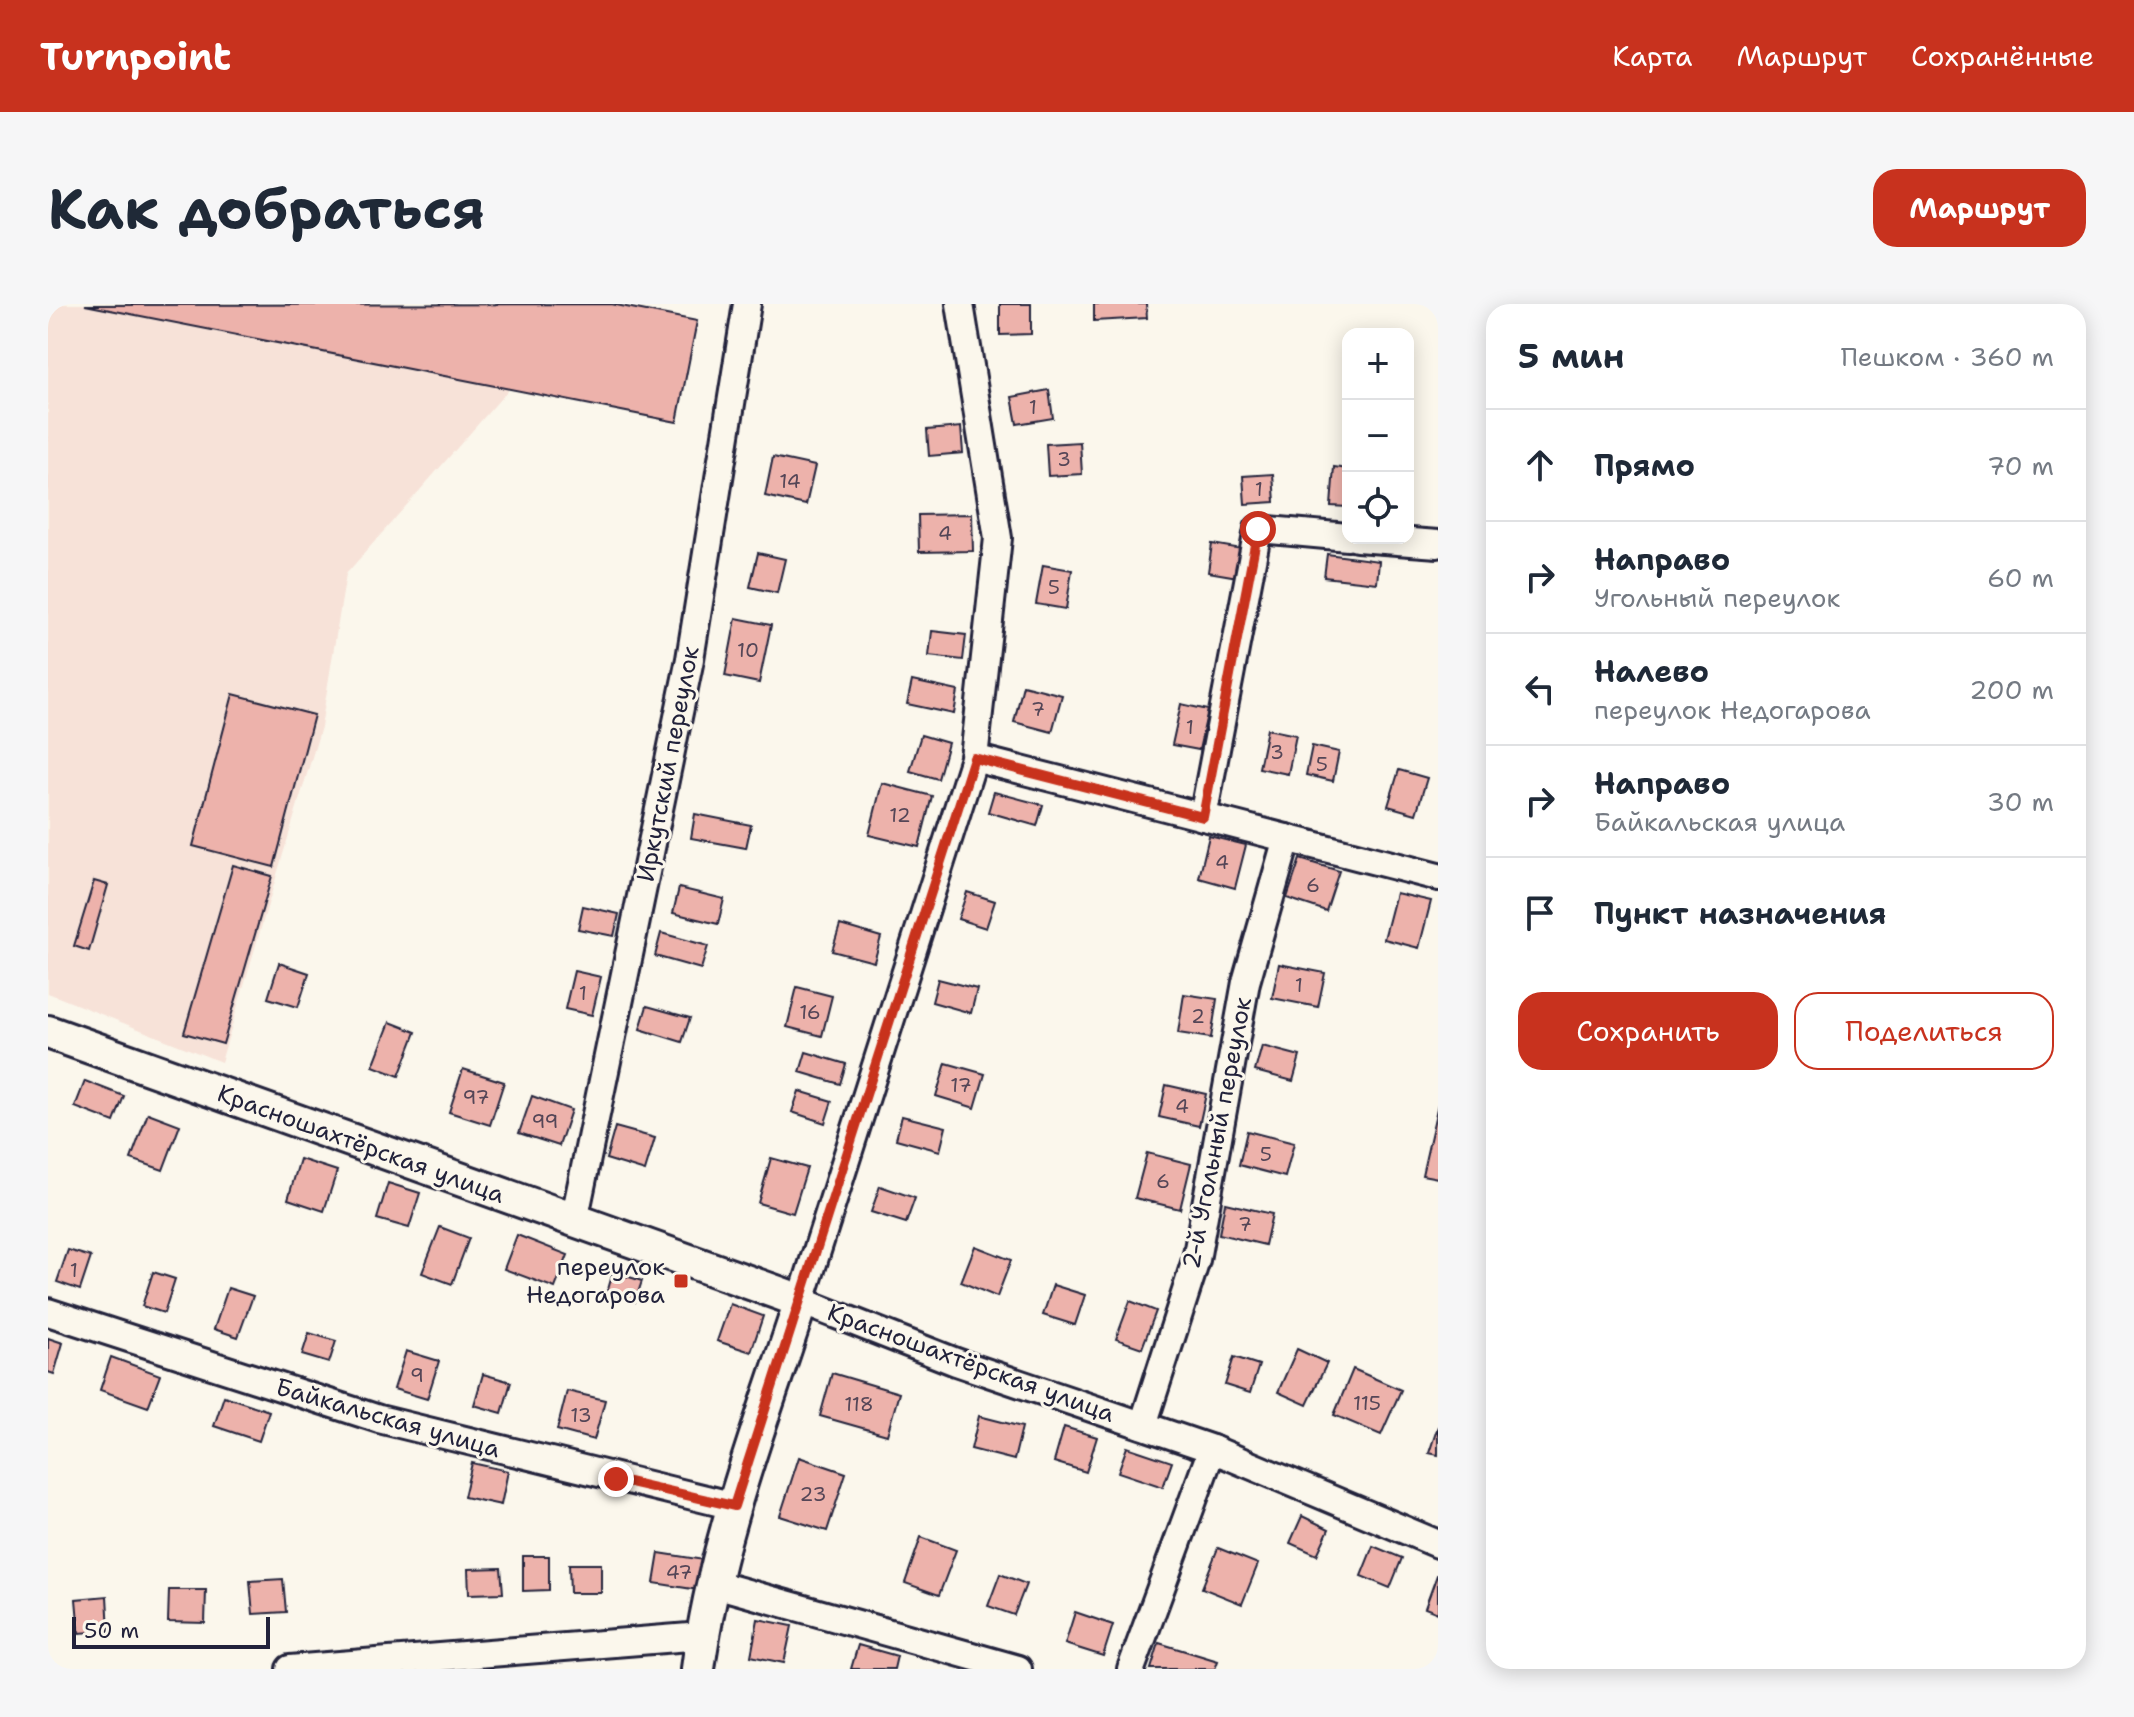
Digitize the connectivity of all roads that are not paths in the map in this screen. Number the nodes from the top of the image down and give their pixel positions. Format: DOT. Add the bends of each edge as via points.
graph roads {
  1 [pos="747,304"];
  2 [pos="960,304"];
  3 [pos="1342,536"];
  4 [pos="1414,542"];
  5 [pos="1438,544"];
  6 [pos="974,758"];
  7 [pos="1203,817"];
  8 [pos="1287,838"];
  9 [pos="1438,877"];
  10 [pos="48,1032"];
  11 [pos="574,1221"];
  12 [pos="801,1301"];
  13 [pos="48,1312"];
  14 [pos="1143,1425"];
  15 [pos="1212,1449"];
  16 [pos="734,1506"];
  17 [pos="1438,1544"];
  18 [pos="715,1584"];
  19 [pos="702,1636"];
  20 [pos="290,1669"];
  21 [pos="698,1669"];
  22 [pos="1018,1669"];
  23 [pos="1131,1669"];
  1 -- 11 [label="street, Иркутский переулок" via="690,659"];
  2 -- 6 [label="street" via="998,538"];
  3 -- 7 [label="street" via="1258,529"];
  4 -- 5 [label="street"];
  6 -- 7 [label="street"];
  6 -- 12 [label="street"];
  7 -- 8 [label="street"];
  8 -- 9 [label="street"];
  8 -- 14 [label="street, 2-й Угольный переулок" via="1246,982 1196,1260"];
  10 -- 11 [label="street, Красношахтёрская улица"];
  11 -- 12 [label="street, Красношахтёрская улица"];
  12 -- 14 [label="street, Красношахтёрская улица" via="956,1362"];
  12 -- 16 [label="street"];
  13 -- 16 [label="street, Байкальская улица" via="379,1419"];
  14 -- 15 [label="street, Красношахтёрская улица"];
  15 -- 17 [label="street, Красношахтёрская улица"];
  15 -- 23 [label="street"];
  16 -- 18 [label="street"];
  18 -- 19 [label="street"];
  18 -- 22 [label="street"];
  19 -- 20 [label="street"];
  19 -- 21 [label="street"];
}
